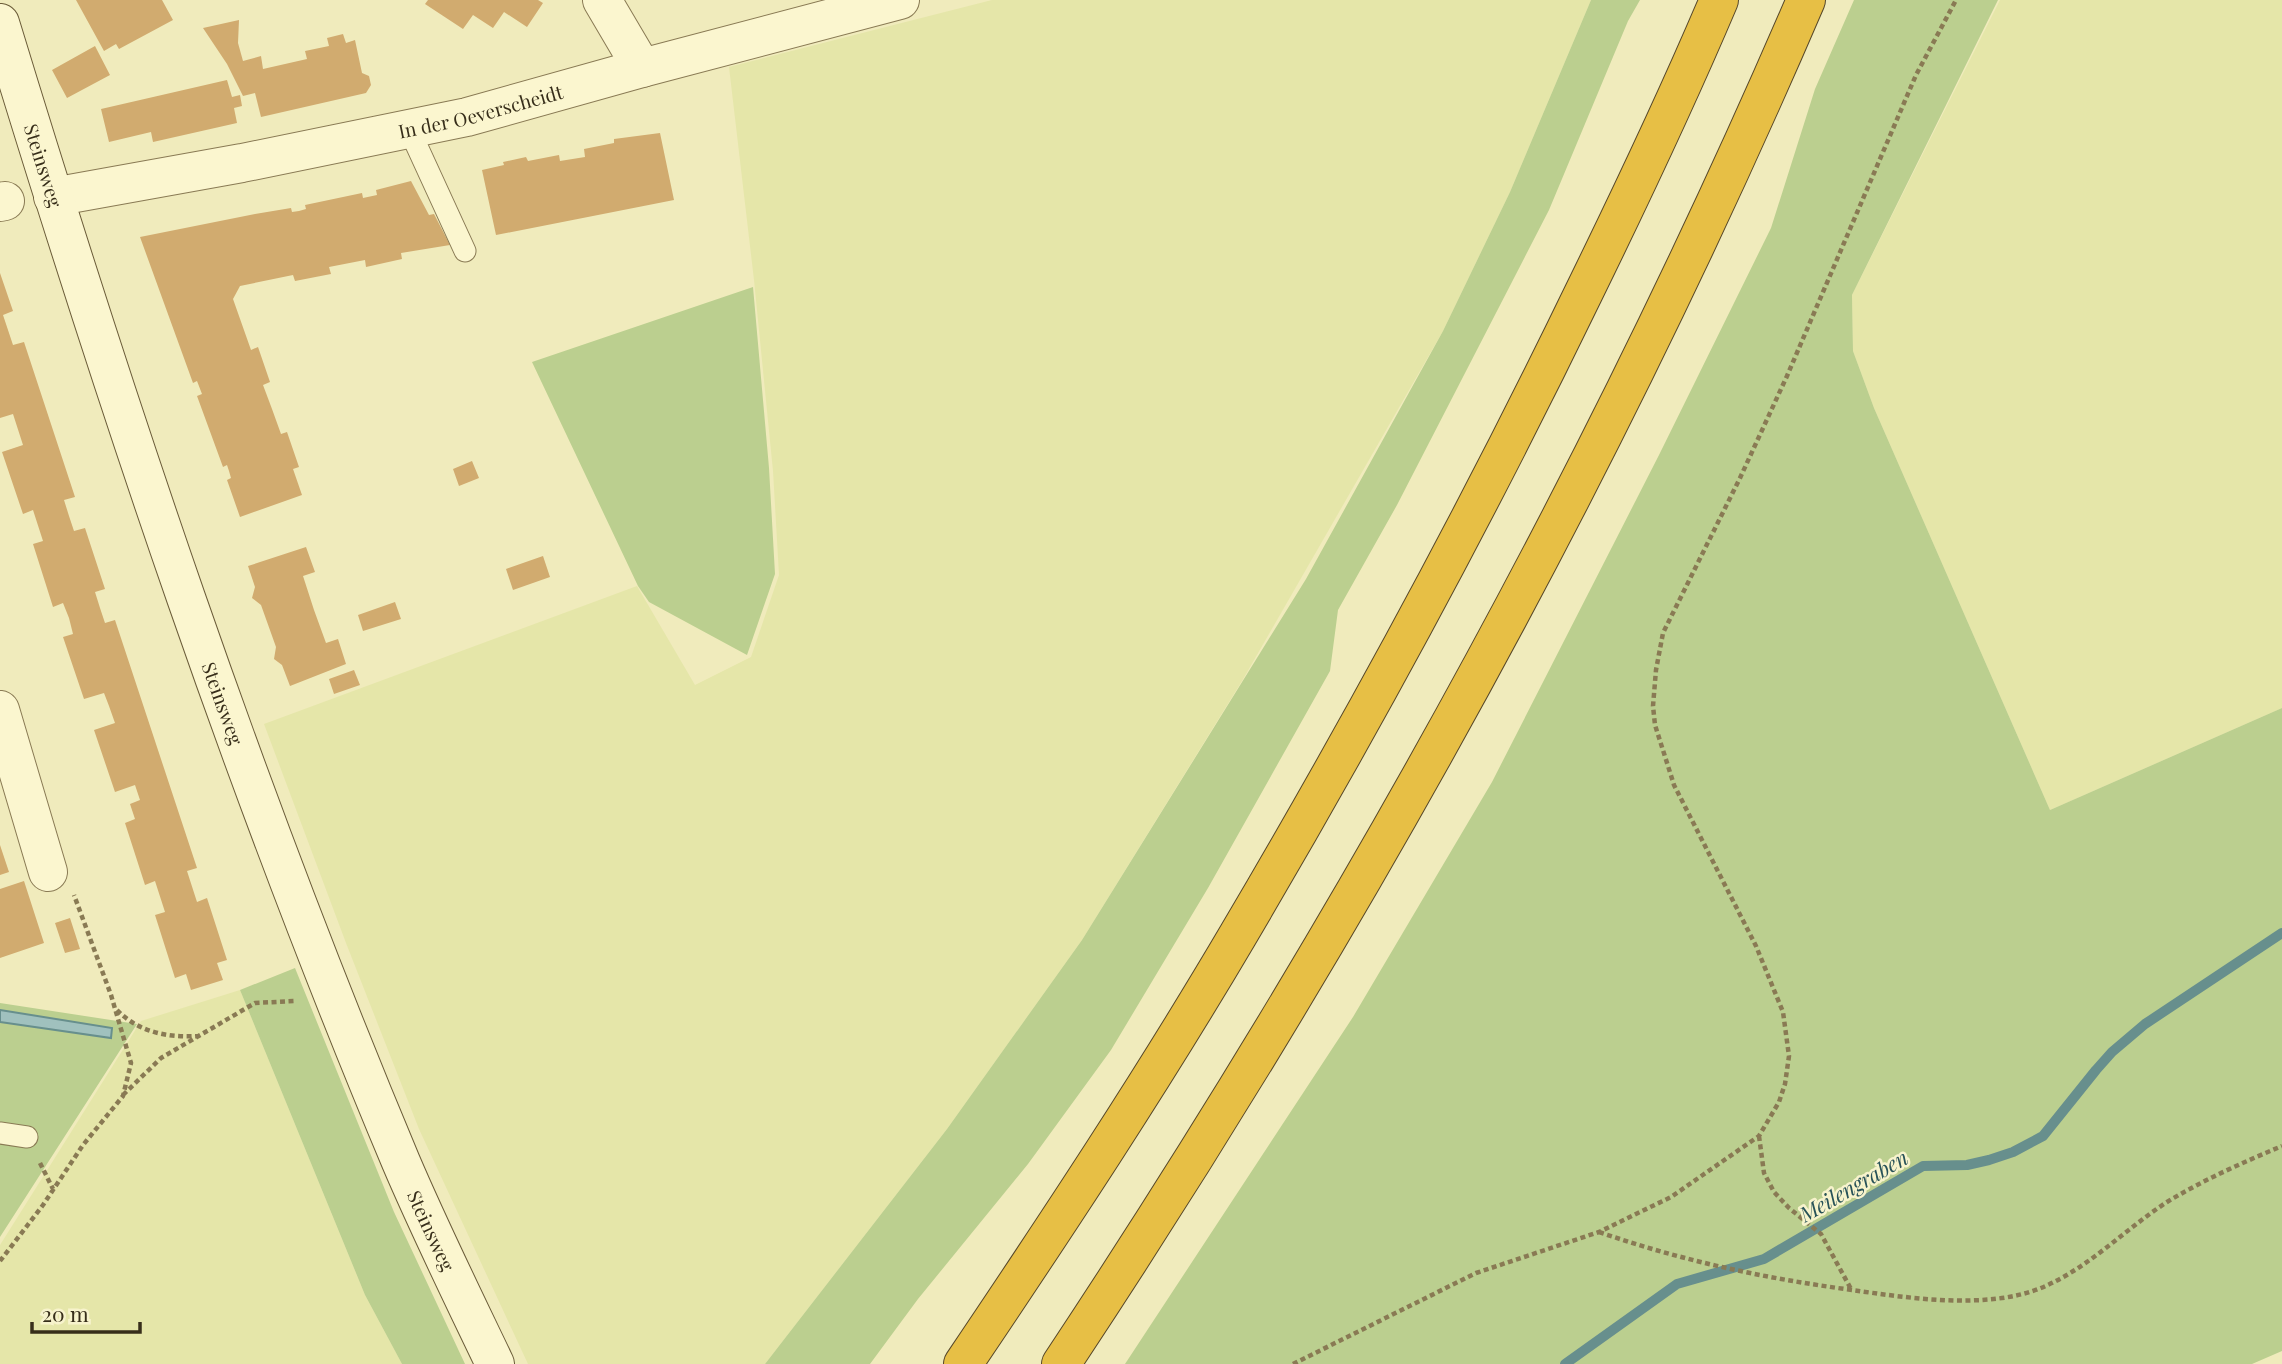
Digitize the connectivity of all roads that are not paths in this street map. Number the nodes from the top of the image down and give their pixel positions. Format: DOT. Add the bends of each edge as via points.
graph roads {
  1 [pos="602,0"];
  2 [pos="900,0"];
  3 [pos="1719,0"];
  4 [pos="1805,0"];
  5 [pos="0,23"];
  6 [pos="642,68"];
  7 [pos="409,129"];
  8 [pos="53,197"];
  9 [pos="465,251"];
  10 [pos="0,710"];
  11 [pos="48,872"];
  12 [pos="0,1133"];
  13 [pos="27,1137"];
  14 [pos="495,1364"];
  15 [pos="963,1364"];
  16 [pos="1061,1364"];
  1 -- 6 [label="main road"];
  2 -- 6 [label="main road, In der Oeverscheidt"];
  3 -- 15 [label="highway" via="1535,393 1397,654 1231,947 1110,1142"];
  4 -- 16 [label="highway" via="1754,121 1618,408 1471,688 1242,1084"];
  5 -- 8 [label="main road, Steinsweg"];
  6 -- 7 [label="main road, In der Oeverscheidt"];
  7 -- 8 [label="main road, In der Oeverscheidt"];
  7 -- 9 [label="lane"];
  8 -- 14 [label="main road, Steinsweg" via="164,531 275,841 401,1162"];
  10 -- 11 [label="main road"];
  12 -- 13 [label="lane"];
}
